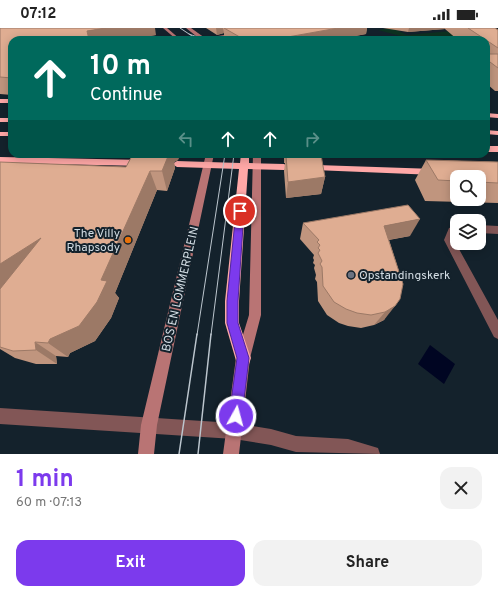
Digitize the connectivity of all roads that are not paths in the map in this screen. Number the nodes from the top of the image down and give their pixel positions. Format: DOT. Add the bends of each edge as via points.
graph roads {
  1 [pos="165,28"];
  2 [pos="188,28"];
  3 [pos="240,34"];
  4 [pos="174,36"];
  5 [pos="199,36"];
  6 [pos="228,36"];
  7 [pos="257,158"];
  8 [pos="209,159"];
  9 [pos="0,160"];
  10 [pos="244,160"];
  11 [pos="145,163"];
  12 [pos="177,164"];
  13 [pos="257,166"];
  14 [pos="284,167"];
  15 [pos="316,168"];
  16 [pos="443,172"];
  17 [pos="486,229"];
  18 [pos="498,230"];
  19 [pos="454,250"];
  20 [pos="498,333"];
  21 [pos="243,358"];
  22 [pos="0,416"];
  23 [pos="149,425"];
  24 [pos="234,431"];
  25 [pos="146,454"];
  26 [pos="231,454"];
  27 [pos="372,454"];
  1 -- 4 [label="main road"];
  2 -- 5 [label="main road"];
  3 -- 6 [label="main road"];
  7 -- 13 [label="main road"];
  8 -- 10 [label="highway"];
  8 -- 12 [label="highway"];
  8 -- 23 [label="main road, BOS EN LOMMERPLEIN"];
  9 -- 11 [label="highway"];
  10 -- 13 [label="highway"];
  10 -- 21 [label="highway" via="232,301 232,323"];
  13 -- 14 [label="highway"];
  13 -- 21 [label="main road" via="255,315"];
  15 -- 16 [label="highway"];
  17 -- 18 [label="street"];
  19 -- 20 [label="street"];
  21 -- 24 [label="main road"];
  22 -- 23 [label="street"];
  23 -- 24 [label="street"];
  23 -- 25 [label="main road, BOS EN LOMMERPLEIN"];
  24 -- 26 [label="main road"];
  24 -- 27 [label="street" via="296,444 348,447"];
}
